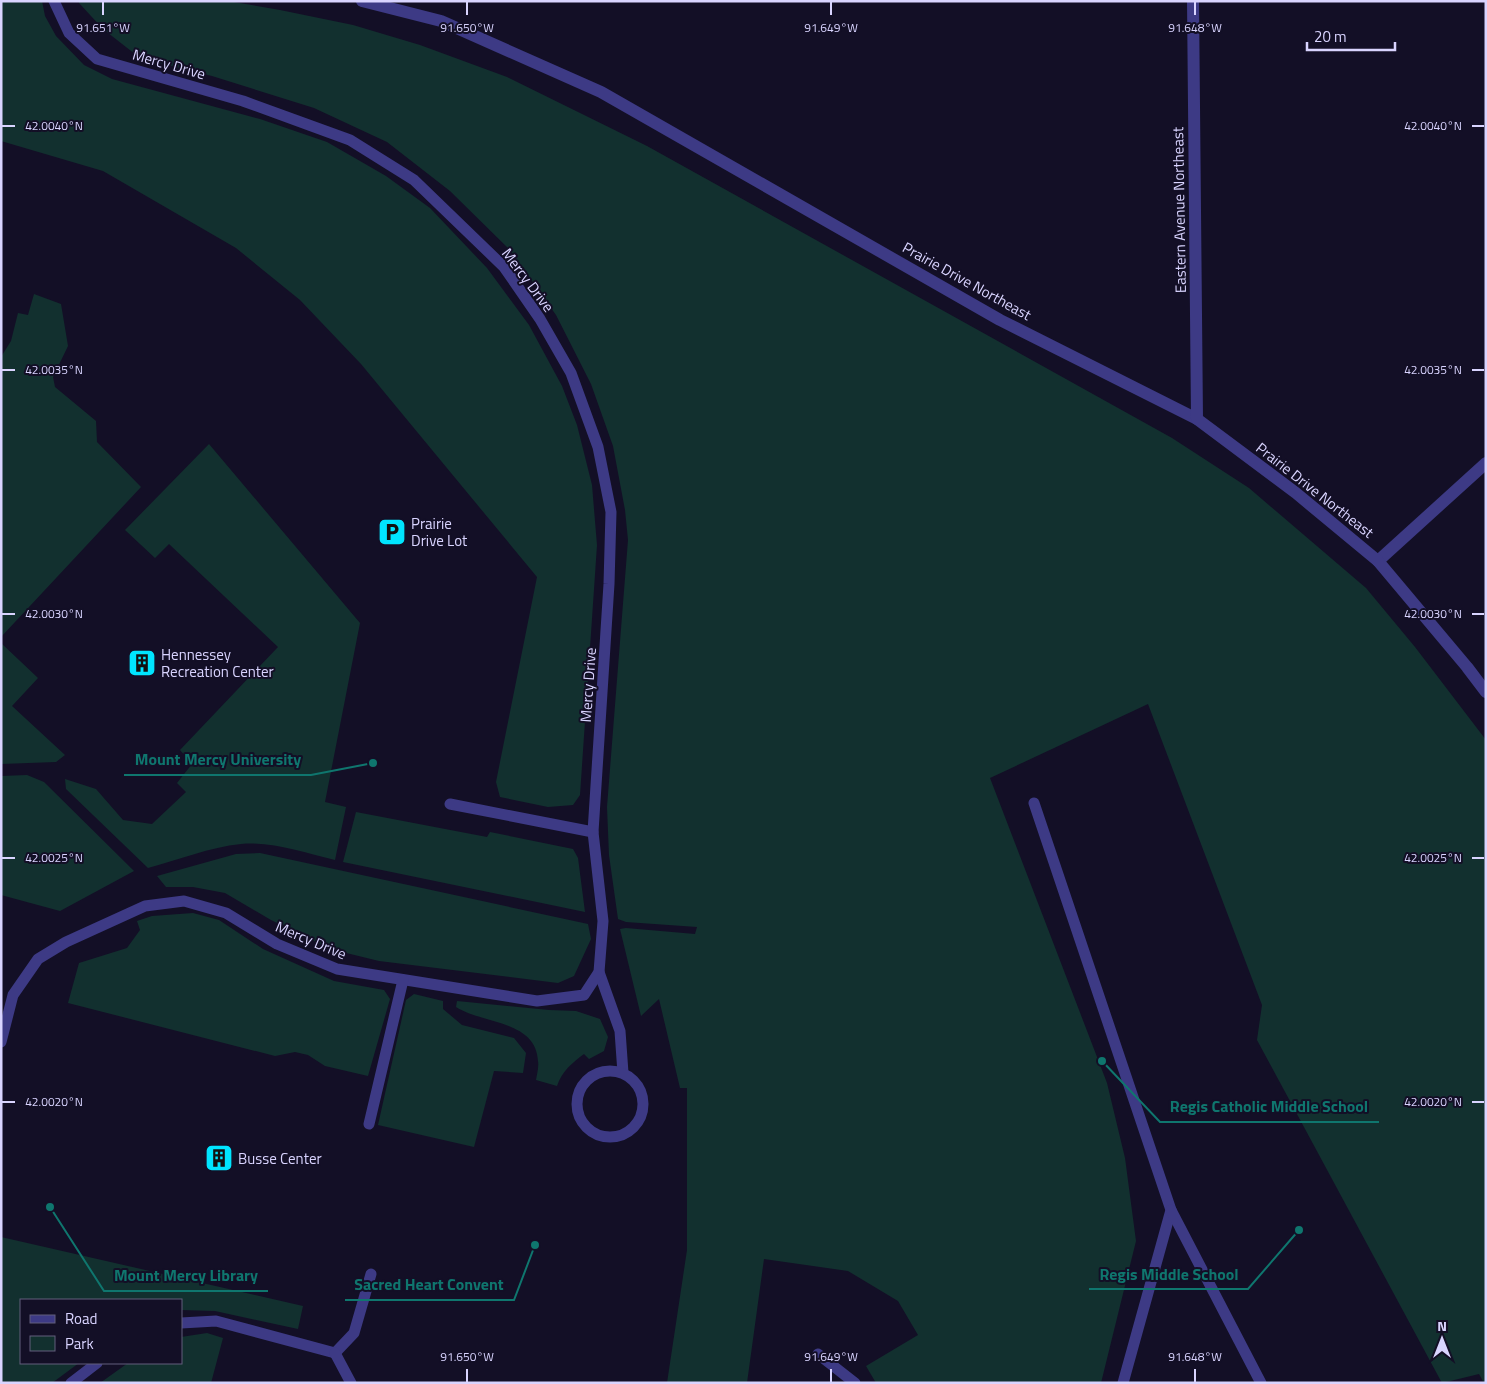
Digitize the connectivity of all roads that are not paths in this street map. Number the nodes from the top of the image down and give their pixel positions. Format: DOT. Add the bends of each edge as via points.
graph roads {
  1 [pos="54,1"];
  2 [pos="362,1"];
  3 [pos="1193,1"];
  4 [pos="1197,419"];
  5 [pos="1486,463"];
  6 [pos="1378,561"];
  7 [pos="1486,692"];
  8 [pos="1034,803"];
  9 [pos="450,804"];
  10 [pos="593,832"];
  11 [pos="599,972"];
  12 [pos="403,980"];
  13 [pos="1,1042"];
  14 [pos="622,1073"];
  15 [pos="369,1124"];
  16 [pos="1171,1210"];
  17 [pos="371,1274"];
  18 [pos="182,1323"];
  19 [pos="335,1354"];
  20 [pos="818,1354"];
  21 [pos="96,1364"];
  22 [pos="71,1383"];
  23 [pos="351,1383"];
  24 [pos="854,1383"];
  25 [pos="1123,1383"];
  26 [pos="1261,1383"];
  1 -- 10 [label="lane, Mercy Drive" via="69,33 97,58 243,101 350,140 414,180 504,267 540,319 571,373 598,447 610,512 609,584"];
  2 -- 4 [label="street, Prairie Drive Northeast" via="440,21 601,92 1000,320"];
  3 -- 4 [label="street, Eastern Avenue Northeast"];
  4 -- 6 [label="street, Prairie Drive Northeast" via="1296,493"];
  5 -- 6 [label="street"];
  6 -- 7 [label="street, Prairie Drive Northeast"];
  8 -- 16 [label="lane"];
  9 -- 10 [label="lane"];
  10 -- 11 [label="lane, Mercy Drive" via="603,921"];
  11 -- 12 [label="lane, Mercy Drive" via="584,995 537,1001"];
  11 -- 14 [label="lane" via="620,1031"];
  12 -- 13 [label="lane, Mercy Drive" via="337,970 277,944 218,910 184,901 145,906 66,942 38,959 13,995"];
  12 -- 15 [label="lane"];
  14 -- 14 [label="lane" via="598,1073 580,1090 577,1108 583,1125 603,1137 615,1137 634,1128 644,1108 641,1090"];
  16 -- 25 [label="lane"];
  16 -- 26 [label="lane"];
  17 -- 19 [label="lane" via="354,1333"];
  18 -- 19 [label="lane" via="216,1321"];
  19 -- 23 [label="lane"];
  20 -- 24 [label="lane"];
  21 -- 22 [label="lane"];
}
